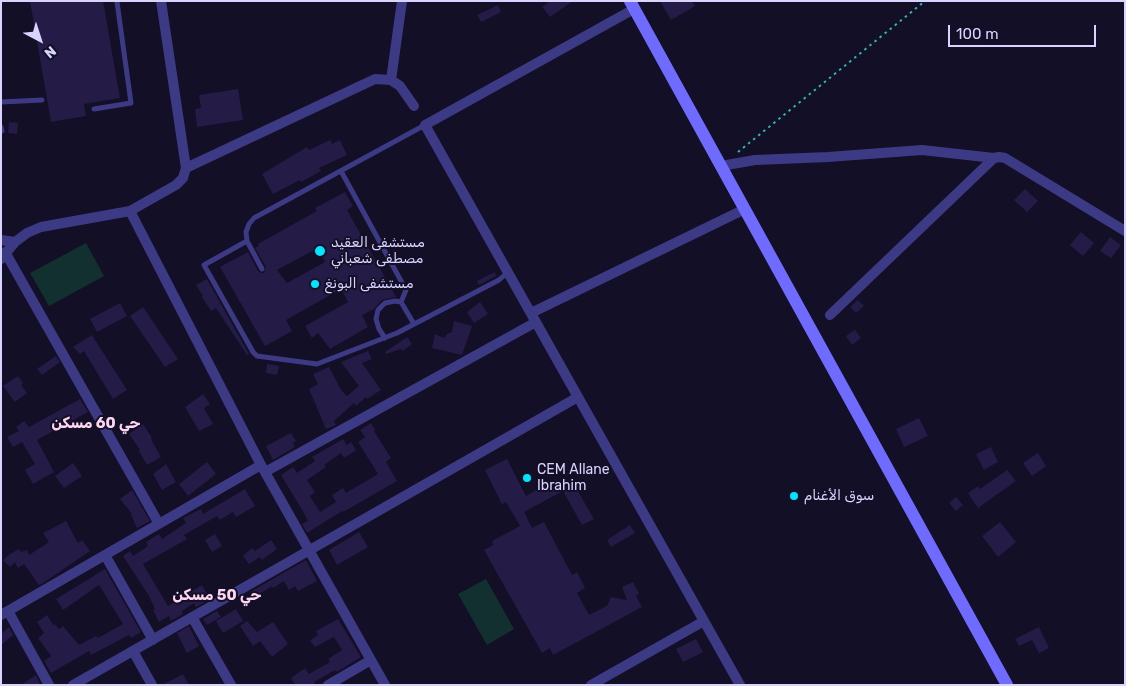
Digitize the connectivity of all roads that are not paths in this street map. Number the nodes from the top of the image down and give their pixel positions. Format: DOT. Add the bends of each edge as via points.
graph roads {
  1 [pos="161,1"];
  2 [pos="402,1"];
  3 [pos="119,2"];
  4 [pos="632,5"];
  5 [pos="391,80"];
  6 [pos="42,100"];
  7 [pos="1,102"];
  8 [pos="414,106"];
  9 [pos="94,109"];
  10 [pos="425,125"];
  11 [pos="994,158"];
  12 [pos="721,166"];
  13 [pos="186,168"];
  14 [pos="341,171"];
  15 [pos="745,209"];
  16 [pos="130,211"];
  17 [pos="1125,231"];
  18 [pos="1,240"];
  19 [pos="247,241"];
  20 [pos="15,242"];
  21 [pos="3,255"];
  22 [pos="262,269"];
  23 [pos="508,272"];
  24 [pos="401,302"];
  25 [pos="830,315"];
  26 [pos="534,317"];
  27 [pos="414,324"];
  28 [pos="385,338"];
  29 [pos="578,397"];
  30 [pos="263,469"];
  31 [pos="158,524"];
  32 [pos="309,550"];
  33 [pos="105,555"];
  34 [pos="4,613"];
  35 [pos="192,617"];
  36 [pos="704,620"];
  37 [pos="153,640"];
  38 [pos="133,651"];
  39 [pos="371,660"];
  40 [pos="48,685"];
  41 [pos="74,685"];
  42 [pos="152,685"];
  43 [pos="231,685"];
  44 [pos="328,685"];
  45 [pos="385,685"];
  46 [pos="591,685"];
  47 [pos="740,685"];
  48 [pos="1007,685"];
  1 -- 13 [label="street"];
  2 -- 5 [label="street"];
  3 -- 9 [label="lane" via="131,103"];
  4 -- 10 [label="street"];
  4 -- 12 [label="main road"];
  5 -- 8 [label="street" via="400,86"];
  5 -- 13 [label="street" via="367,82"];
  6 -- 7 [label="lane"];
  10 -- 14 [label="lane"];
  10 -- 23 [label="street"];
  11 -- 12 [label="street" via="922,150 755,160"];
  11 -- 17 [label="street" via="1005,158"];
  11 -- 25 [label="street"];
  12 -- 15 [label="main road"];
  13 -- 16 [label="street" via="176,185"];
  14 -- 19 [label="lane" via="254,218 246,232"];
  14 -- 24 [label="lane" via="406,290"];
  15 -- 26 [label="street"];
  15 -- 48 [label="main road"];
  16 -- 20 [label="street" via="41,227"];
  16 -- 30 [label="street"];
  18 -- 20 [label="street"];
  19 -- 22 [label="lane"];
  19 -- 28 [label="lane" via="204,265 257,356 317,364"];
  20 -- 21 [label="street"];
  21 -- 31 [label="street"];
  23 -- 26 [label="street"];
  23 -- 27 [label="lane" via="499,280"];
  24 -- 27 [label="lane"];
  24 -- 28 [label="lane" via="386,304 378,310 376,320"];
  26 -- 29 [label="street"];
  26 -- 30 [label="street"];
  27 -- 28 [label="lane"];
  29 -- 32 [label="street"];
  29 -- 36 [label="street"];
  30 -- 31 [label="street"];
  30 -- 32 [label="street"];
  31 -- 33 [label="street"];
  32 -- 35 [label="street"];
  32 -- 39 [label="street"];
  33 -- 34 [label="street"];
  33 -- 37 [label="street"];
  34 -- 40 [label="street"];
  35 -- 37 [label="street"];
  35 -- 43 [label="street"];
  36 -- 46 [label="street"];
  36 -- 47 [label="street"];
  37 -- 38 [label="street"];
  38 -- 41 [label="street"];
  38 -- 42 [label="street"];
  39 -- 44 [label="street"];
  39 -- 45 [label="street"];
}
